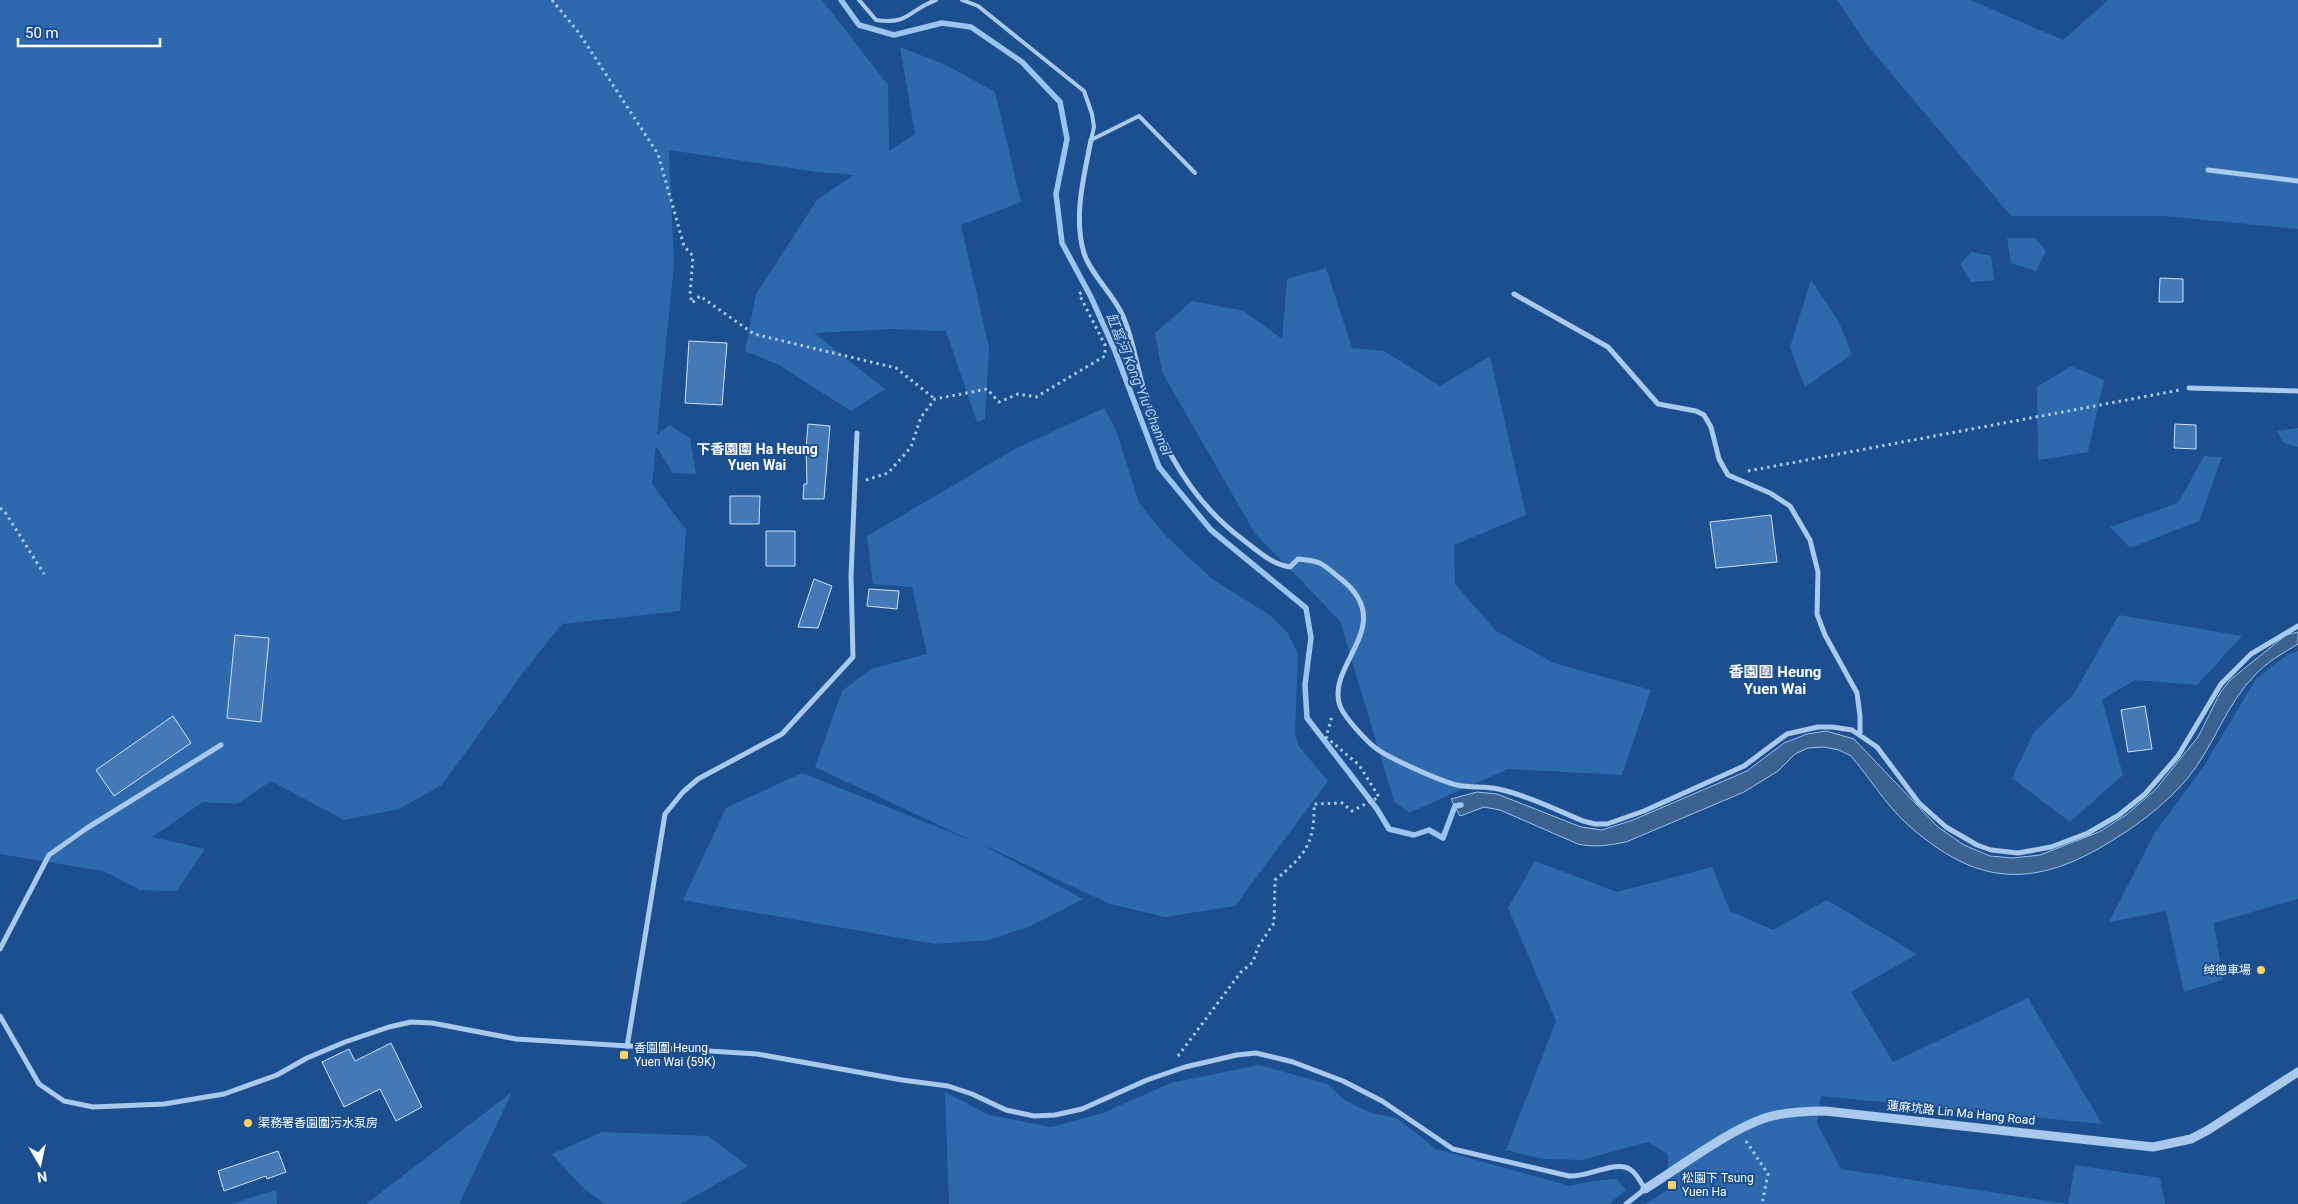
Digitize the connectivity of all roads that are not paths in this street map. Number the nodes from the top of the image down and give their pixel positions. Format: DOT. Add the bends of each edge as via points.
graph roads {
  1 [pos="859,0"];
  2 [pos="936,0"];
  3 [pos="962,0"];
  4 [pos="1090,140"];
  5 [pos="2208,170"];
  6 [pos="1195,174"];
  7 [pos="2298,181"];
  8 [pos="1514,294"];
  9 [pos="2189,388"];
  10 [pos="2298,391"];
  11 [pos="856,433"];
  12 [pos="2298,626"];
  13 [pos="1860,735"];
  14 [pos="221,746"];
  15 [pos="0,949"];
  16 [pos="0,1016"];
  17 [pos="627,1047"];
  18 [pos="2298,1072"];
  19 [pos="1646,1189"];
  20 [pos="1626,1204"];
  1 -- 2 [label="lane" via="876,20 888,22 898,22"];
  3 -- 4 [label="lane" via="978,6 1084,91 1094,127"];
  4 -- 6 [label="lane" via="1139,116"];
  4 -- 13 [label="street" via="1080,195 1084,254 1123,314 1144,391 1162,436 1178,469 1204,505 1230,530 1276,564 1290,567 1298,559 1318,560 1349,585 1361,605 1365,623 1341,678 1340,706 1377,750 1457,785 1499,789 1583,821 1607,824 1744,766 1787,734 1832,727 1852,730"];
  5 -- 7 [label="street"];
  8 -- 13 [label="street" via="1608,347 1658,404 1704,415 1728,475 1770,493 1790,506 1810,540 1818,572 1817,614 1857,693"];
  9 -- 10 [label="street"];
  11 -- 17 [label="street" via="851,576 853,657 782,734 698,779 682,792 665,814"];
  12 -- 13 [label="street" via="2251,654 2220,684 2178,756 2145,794 2119,815 2088,833 2051,847 2018,853 1991,850 1946,827 1920,803 1877,747"];
  14 -- 15 [label="street" via="86,828 49,855"];
  16 -- 17 [label="street" via="39,1084 64,1101 93,1107 164,1104 224,1094 277,1075 345,1042 411,1022 507,1038"];
  17 -- 19 [label="street" via="757,1054 935,1083 961,1090 1006,1110 1034,1116 1082,1109 1166,1073 1256,1053 1310,1068 1366,1092 1453,1149 1569,1176 1585,1176 1622,1166 1630,1169"];
  18 -- 19 [label="street, 蓮麻坑路 Lin Ma Hang Road" via="2191,1139 2153,1147 1825,1111 1780,1114 1738,1130"];
  19 -- 20 [label="street, 蓮麻坑路 Lin Ma Hang Road"];
}
